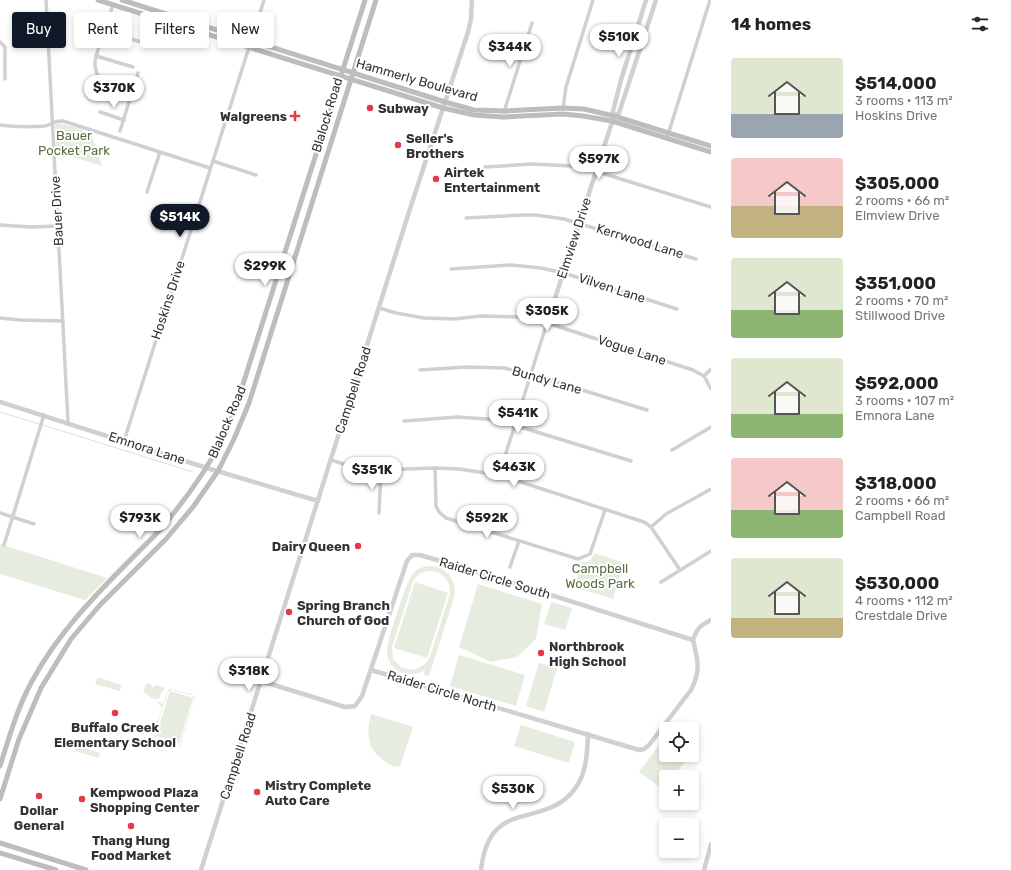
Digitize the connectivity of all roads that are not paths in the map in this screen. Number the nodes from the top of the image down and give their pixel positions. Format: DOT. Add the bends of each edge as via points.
graph roads {
  1 [pos="46,0"];
  2 [pos="98,0"];
  3 [pos="122,0"];
  4 [pos="264,0"];
  5 [pos="365,0"];
  6 [pos="376,0"];
  7 [pos="472,0"];
  8 [pos="593,0"];
  9 [pos="646,0"];
  10 [pos="656,0"];
  11 [pos="710,0"];
  12 [pos="114,2"];
  13 [pos="111,12"];
  14 [pos="142,12"];
  15 [pos="159,12"];
  16 [pos="260,12"];
  17 [pos="532,23"];
  18 [pos="0,42"];
  19 [pos="99,48"];
  20 [pos="249,48"];
  21 [pos="252,48"];
  22 [pos="273,48"];
  23 [pos="96,56"];
  24 [pos="133,67"];
  25 [pos="342,70"];
  26 [pos="138,73"];
  27 [pos="352,73"];
  28 [pos="340,76"];
  29 [pos="5,79"];
  30 [pos="350,79"];
  31 [pos="132,95"];
  32 [pos="445,102"];
  33 [pos="443,108"];
  34 [pos="505,111"];
  35 [pos="563,111"];
  36 [pos="100,112"];
  37 [pos="503,117"];
  38 [pos="613,119"];
  39 [pos="124,120"];
  40 [pos="52,123"];
  41 [pos="0,125"];
  42 [pos="120,131"];
  43 [pos="322,135"];
  44 [pos="668,136"];
  45 [pos="331,140"];
  46 [pos="711,146"];
  47 [pos="160,152"];
  48 [pos="711,152"];
  49 [pos="212,161"];
  50 [pos="485,167"];
  51 [pos="210,168"];
  52 [pos="595,171"];
  53 [pos="256,175"];
  54 [pos="147,192"];
  55 [pos="711,207"];
  56 [pos="466,218"];
  57 [pos="580,223"];
  58 [pos="0,225"];
  59 [pos="58,226"];
  60 [pos="292,230"];
  61 [pos="302,234"];
  62 [pos="696,259"];
  63 [pos="451,269"];
  64 [pos="564,273"];
  65 [pos="270,302"];
  66 [pos="279,306"];
  67 [pos="379,308"];
  68 [pos="678,309"];
  69 [pos="0,318"];
  70 [pos="63,321"];
  71 [pos="547,323"];
  72 [pos="248,369"];
  73 [pos="711,369"];
  74 [pos="420,370"];
  75 [pos="258,373"];
  76 [pos="530,374"];
  77 [pos="704,376"];
  78 [pos="711,389"];
  79 [pos="0,402"];
  80 [pos="647,410"];
  81 [pos="43,417"];
  82 [pos="404,421"];
  83 [pos="68,422"];
  84 [pos="514,424"];
  85 [pos="711,427"];
  86 [pos="124,441"];
  87 [pos="672,450"];
  88 [pos="331,460"];
  89 [pos="631,461"];
  90 [pos="207,468"];
  91 [pos="435,468"];
  92 [pos="381,470"];
  93 [pos="218,471"];
  94 [pos="499,475"];
  95 [pos="711,489"];
  96 [pos="318,501"];
  97 [pos="605,510"];
  98 [pos="0,513"];
  99 [pos="379,513"];
  100 [pos="12,517"];
  101 [pos="34,524"];
  102 [pos="651,527"];
  103 [pos="519,541"];
  104 [pos="4,545"];
  105 [pos="711,551"];
  106 [pos="510,567"];
  107 [pos="680,570"];
  108 [pos="660,582"];
  109 [pos="711,620"];
  110 [pos="693,640"];
  111 [pos="371,670"];
  112 [pos="261,681"];
  113 [pos="12,730"];
  114 [pos="588,734"];
  115 [pos="19,739"];
  116 [pos="4,754"];
  117 [pos="14,756"];
  118 [pos="0,766"];
  119 [pos="0,799"];
  120 [pos="0,843"];
  121 [pos="711,844"];
  122 [pos="0,853"];
  123 [pos="44,857"];
  124 [pos="41,866"];
  125 [pos="56,870"];
  126 [pos="86,870"];
  127 [pos="201,870"];
  128 [pos="481,870"];
  129 [pos="704,870"];
  1 -- 40 [label="street, Bauer Drive"];
  2 -- 12 [label="main road, Hammerly Boulevard"];
  3 -- 15 [label="main road, Hammerly Boulevard"];
  4 -- 16 [label="street, Hoskins Drive"];
  5 -- 25 [label="main road, Blalock Road"];
  6 -- 27 [label="main road, Blalock Road"];
  7 -- 32 [label="street, Campbell Road" via="468,32"];
  8 -- 35 [label="street" via="566,87"];
  9 -- 38 [label="street, Elmview Drive" via="621,80"];
  10 -- 38 [label="street, Elmview Drive" via="619,113"];
  11 -- 44 [label="street"];
  12 -- 13 [label="street"];
  12 -- 14 [label="main road, Hammerly Boulevard"];
  17 -- 34 [label="street"];
  18 -- 29 [label="street" via="5,47"];
  19 -- 23 [label="street"];
  20 -- 49 [label="street, Hoskins Drive"];
  21 -- 28 [label="main road, Hammerly Boulevard"];
  22 -- 25 [label="main road, Hammerly Boulevard"];
  23 -- 24 [label="street"];
  23 -- 31 [label="street" via="94,63 99,80 105,86"];
  25 -- 27 [label="main road, Hammerly Boulevard"];
  25 -- 28 [label="main road, Blalock Road"];
  26 -- 31 [label="street"];
  27 -- 30 [label="main road, Blalock Road"];
  27 -- 32 [label="main road, Hammerly Boulevard"];
  28 -- 30 [label="main road, Hammerly Boulevard"];
  28 -- 43 [label="main road, Blalock Road"];
  30 -- 33 [label="main road, Hammerly Boulevard"];
  30 -- 45 [label="main road, Blalock Road"];
  31 -- 39 [label="street"];
  32 -- 33 [label="street, Campbell Road"];
  32 -- 34 [label="main road, Hammerly Boulevard" via="474,110"];
  33 -- 37 [label="main road, Hammerly Boulevard" via="474,115"];
  33 -- 67 [label="street, Campbell Road"];
  34 -- 35 [label="main road, Hammerly Boulevard"];
  34 -- 37 [label="street"];
  35 -- 37 [label="main road, Hammerly Boulevard"];
  35 -- 38 [label="main road, Hammerly Boulevard"];
  36 -- 39 [label="street"];
  38 -- 44 [label="main road, Hammerly Boulevard"];
  38 -- 52 [label="street, Elmview Drive"];
  39 -- 42 [label="street"];
  40 -- 41 [label="street" via="34,126"];
  40 -- 47 [label="street" via="57,120 63,121"];
  40 -- 59 [label="street, Bauer Drive"];
  43 -- 45 [label="main road"];
  43 -- 60 [label="main road, Blalock Road"];
  44 -- 46 [label="main road, Hammerly Boulevard"];
  44 -- 48 [label="main road, Hammerly Boulevard"];
  45 -- 61 [label="main road, Blalock Road"];
  47 -- 51 [label="street"];
  47 -- 54 [label="street"];
  49 -- 51 [label="street, Hoskins Drive"];
  49 -- 53 [label="street"];
  50 -- 52 [label="street" via="544,164"];
  51 -- 86 [label="street, Hoskins Drive"];
  52 -- 55 [label="street"];
  52 -- 57 [label="street, Elmview Drive"];
  56 -- 57 [label="street, Kerrwood Lane" via="536,215"];
  57 -- 62 [label="street, Kerrwood Lane"];
  57 -- 64 [label="street, Elmview Drive"];
  58 -- 59 [label="street"];
  59 -- 70 [label="street, Bauer Drive"];
  60 -- 61 [label="main road"];
  60 -- 65 [label="main road, Blalock Road"];
  61 -- 66 [label="main road, Blalock Road"];
  63 -- 64 [label="street, Vilven Lane" via="511,265"];
  64 -- 68 [label="street, Vilven Lane"];
  64 -- 71 [label="street, Elmview Drive"];
  65 -- 66 [label="main road"];
  65 -- 72 [label="main road, Blalock Road"];
  66 -- 75 [label="main road, Blalock Road"];
  67 -- 71 [label="street, Vogue Lane" via="424,318 498,316"];
  67 -- 88 [label="street, Campbell Road"];
  69 -- 70 [label="street"];
  70 -- 83 [label="street, Bauer Drive"];
  71 -- 76 [label="street, Elmview Drive"];
  71 -- 77 [label="street, Vogue Lane" via="684,367"];
  72 -- 75 [label="main road"];
  72 -- 90 [label="main road, Blalock Road" via="224,436"];
  73 -- 77 [label="street"];
  74 -- 76 [label="street, Bundy Lane" via="504,368"];
  75 -- 93 [label="main road, Blalock Road" via="249,403"];
  76 -- 80 [label="street, Bundy Lane"];
  76 -- 84 [label="street, Elmview Drive"];
  77 -- 78 [label="street"];
  79 -- 81 [label="street, Emnora Lane"];
  81 -- 83 [label="street, Emnora Lane"];
  81 -- 100 [label="street"];
  82 -- 84 [label="street" via="457,417"];
  83 -- 86 [label="street, Emnora Lane"];
  84 -- 89 [label="street"];
  84 -- 94 [label="street, Elmview Drive"];
  85 -- 87 [label="street"];
  86 -- 90 [label="street, Emnora Lane"];
  88 -- 92 [label="street" via="356,468"];
  88 -- 96 [label="street, Campbell Road"];
  90 -- 93 [label="street, Emnora Lane"];
  90 -- 113 [label="main road, Blalock Road" via="158,532 89,602 63,634 31,684"];
  91 -- 92 [label="street"];
  91 -- 94 [label="street"];
  91 -- 103 [label="street" via="436,506 439,512 446,518"];
  92 -- 99 [label="street"];
  93 -- 96 [label="street, Emnora Lane"];
  93 -- 115 [label="main road, Blalock Road" via="193,507 166,539 100,605 71,639 41,688"];
  94 -- 97 [label="street"];
  95 -- 102 [label="street" via="666,514"];
  96 -- 112 [label="street, Campbell Road"];
  97 -- 102 [label="street" via="644,522"];
  97 -- 103 [label="street" via="590,554 578,559"];
  98 -- 100 [label="street"];
  100 -- 101 [label="street"];
  100 -- 104 [label="street"];
  102 -- 107 [label="street"];
  103 -- 106 [label="street"];
  105 -- 107 [label="street"];
  107 -- 108 [label="street"];
  109 -- 110 [label="street" via="696,630"];
  110 -- 111 [label="street, Raider Circle South" via="506,581 420,555 412,555 406,561"];
  110 -- 114 [label="street, Raider Circle North" via="698,667 696,680 644,749 638,750"];
  111 -- 112 [label="street, Raider Circle North" via="362,696 355,706 345,707"];
  111 -- 114 [label="street, Raider Circle North"];
  112 -- 127 [label="street, Campbell Road"];
  113 -- 115 [label="main road"];
  113 -- 116 [label="main road, Blalock Road"];
  114 -- 128 [label="street" via="587,762 574,790 557,805 516,818 496,830 483,854"];
  115 -- 117 [label="main road, Blalock Road"];
  116 -- 117 [label="main road"];
  116 -- 118 [label="main road, Blalock Road"];
  117 -- 119 [label="main road, Blalock Road"];
  120 -- 123 [label="main road"];
  121 -- 129 [label="street"];
  122 -- 124 [label="main road"];
  123 -- 124 [label="main road"];
  123 -- 126 [label="main road"];
  124 -- 125 [label="main road"];
}
